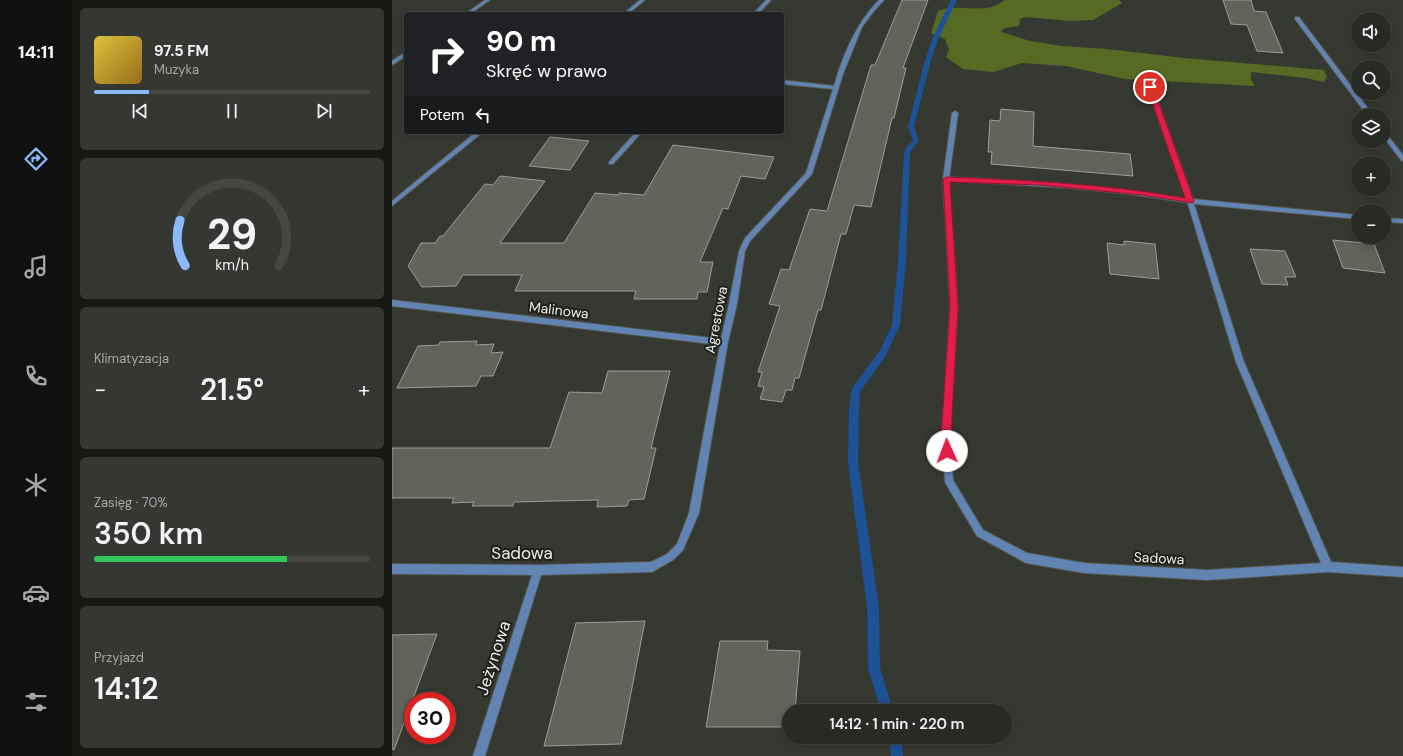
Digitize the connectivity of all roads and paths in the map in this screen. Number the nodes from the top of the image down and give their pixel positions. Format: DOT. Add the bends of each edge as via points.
graph roads {
  1 [pos="488,0"];
  2 [pos="643,0"];
  3 [pos="769,0"];
  4 [pos="882,0"];
  5 [pos="470,12"];
  6 [pos="628,12"];
  7 [pos="757,12"];
  8 [pos="1296,18"];
  9 [pos="404,55"];
  10 [pos="392,63"];
  11 [pos="784,82"];
  12 [pos="1150,87"];
  13 [pos="836,88"];
  14 [pos="1365,108"];
  15 [pos="955,113"];
  16 [pos="478,134"];
  17 [pos="637,134"];
  18 [pos="1391,143"];
  19 [pos="1403,159"];
  20 [pos="611,163"];
  21 [pos="946,179"];
  22 [pos="1190,201"];
  23 [pos="392,204"];
  24 [pos="1351,216"];
  25 [pos="1391,220"];
  26 [pos="1403,221"];
  27 [pos="392,303"];
  28 [pos="724,342"];
  29 [pos="652,567"];
  30 [pos="1328,567"];
  31 [pos="392,569"];
  32 [pos="538,570"];
  33 [pos="1403,572"];
  34 [pos="479,756"];
  1 -- 5 [label="street"];
  2 -- 6 [label="street"];
  3 -- 7 [label="street"];
  4 -- 13 [label="street, Agrestowa" via="860,28"];
  8 -- 14 [label="street"];
  9 -- 10 [label="street"];
  11 -- 13 [label="street"];
  12 -- 22 [label="street"];
  13 -- 28 [label="street, Agrestowa" via="809,174 746,240"];
  15 -- 21 [label="street"];
  16 -- 23 [label="street"];
  17 -- 20 [label="street"];
  18 -- 19 [label="street"];
  21 -- 22 [label="street" via="1142,192"];
  21 -- 30 [label="street, Sadowa" via="954,307 946,436 949,481 980,533 1026,558 1084,568 1207,575"];
  22 -- 24 [label="street"];
  22 -- 30 [label="street" via="1240,362"];
  25 -- 26 [label="street"];
  27 -- 28 [label="street, Malinowa"];
  28 -- 29 [label="street, Agrestowa" via="694,513 680,547 670,557"];
  29 -- 32 [label="street, Sadowa"];
  30 -- 33 [label="street, Sadowa"];
  31 -- 32 [label="street, Sadowa"];
  32 -- 34 [label="street, Jeżynowa"];
}
